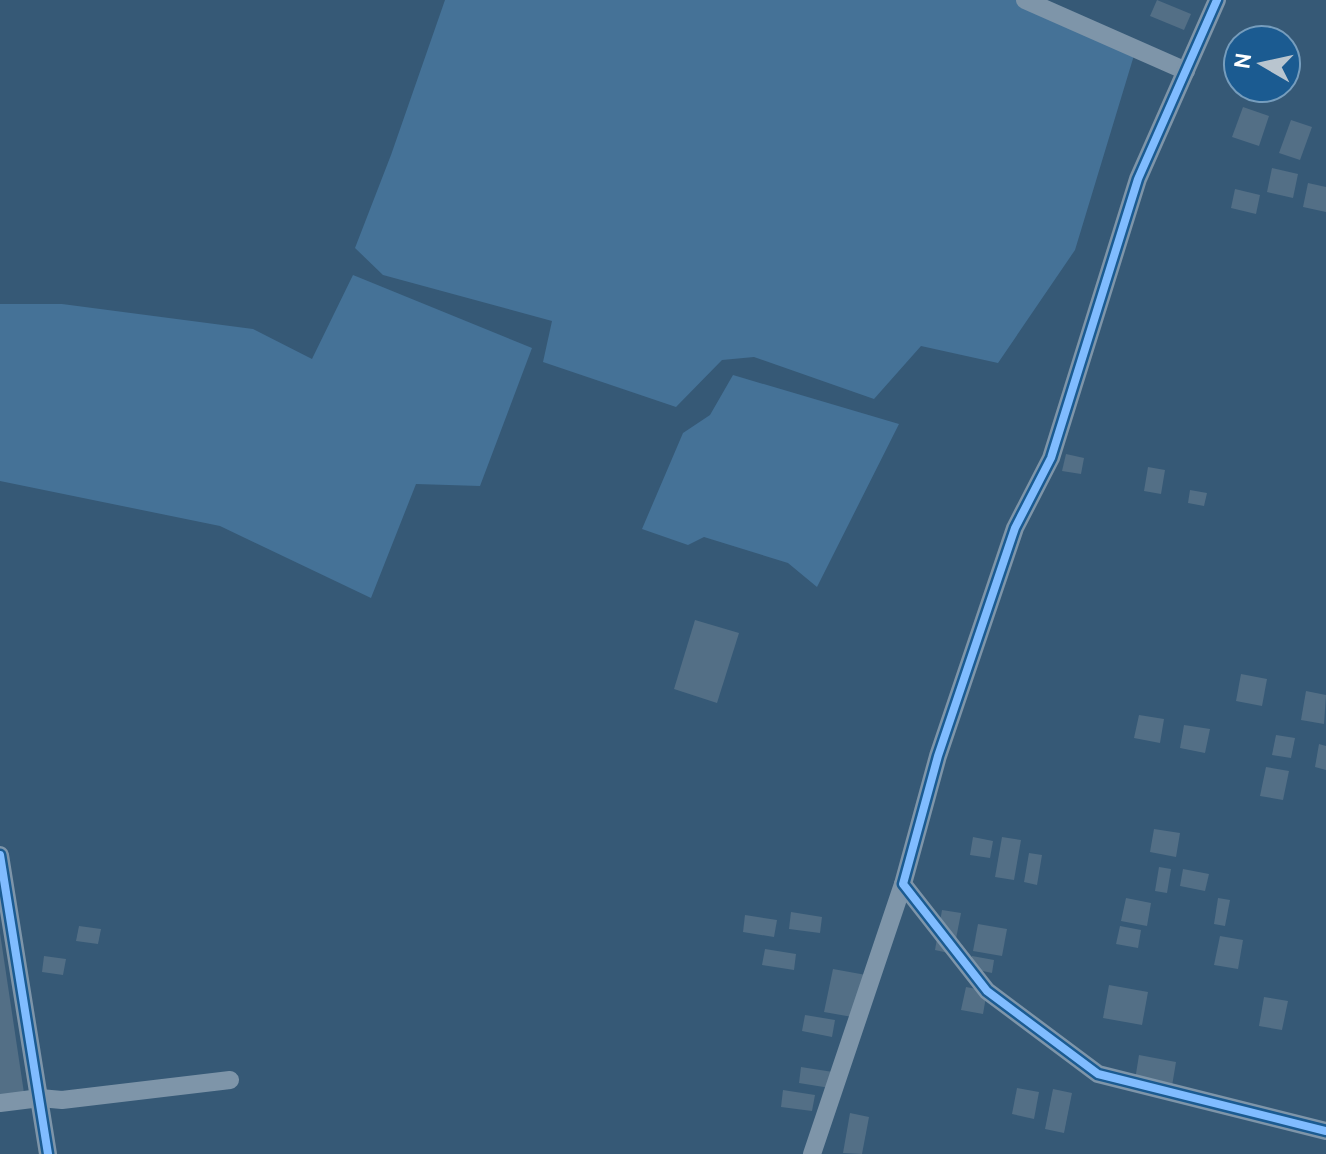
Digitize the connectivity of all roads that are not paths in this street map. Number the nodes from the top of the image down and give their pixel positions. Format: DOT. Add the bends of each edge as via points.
graph roads {
  1 [pos="1025,0"];
  2 [pos="1217,0"];
  3 [pos="1186,71"];
  4 [pos="0,855"];
  5 [pos="903,884"];
  6 [pos="230,1080"];
  7 [pos="40,1098"];
  8 [pos="0,1103"];
  9 [pos="1326,1131"];
  10 [pos="48,1154"];
  11 [pos="812,1154"];
  1 -- 3 [label="street"];
  2 -- 3 [label="street"];
  3 -- 5 [label="street" via="1138,179 1051,458 1015,528 938,756"];
  4 -- 7 [label="street"];
  5 -- 9 [label="street" via="987,991 1098,1074"];
  5 -- 11 [label="street"];
  6 -- 7 [label="street" via="62,1100"];
  7 -- 8 [label="street"];
  7 -- 10 [label="street"];
}
